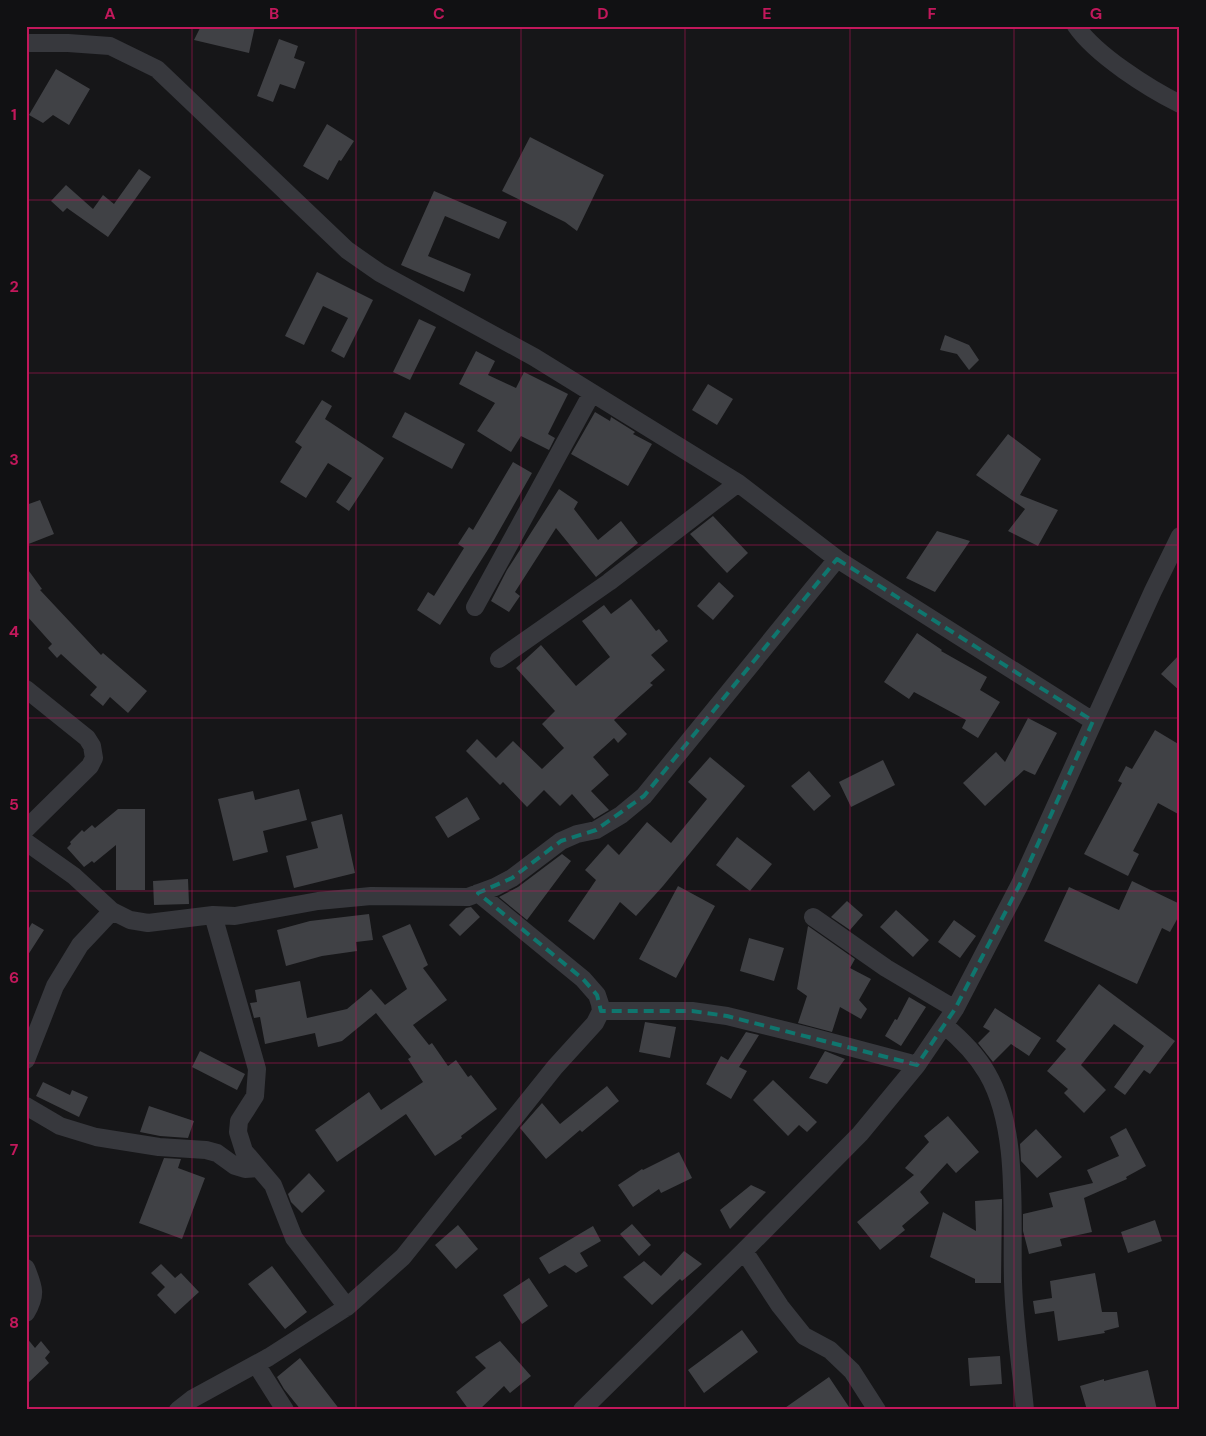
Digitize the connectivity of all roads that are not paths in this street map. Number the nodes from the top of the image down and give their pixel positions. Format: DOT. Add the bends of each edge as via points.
graph roads {
  1 [pos="1076,26"];
  2 [pos="26,44"];
  3 [pos="1180,104"];
  4 [pos="592,393"];
  5 [pos="738,483"];
  6 [pos="1180,536"];
  7 [pos="837,559"];
  8 [pos="475,607"];
  9 [pos="499,659"];
  10 [pos="26,689"];
  11 [pos="1093,721"];
  12 [pos="26,830"];
  13 [pos="26,842"];
  14 [pos="478,894"];
  15 [pos="112,911"];
  16 [pos="213,915"];
  17 [pos="813,917"];
  18 [pos="955,1009"];
  19 [pos="601,1011"];
  20 [pos="944,1025"];
  21 [pos="26,1060"];
  22 [pos="917,1065"];
  23 [pos="26,1106"];
  24 [pos="258,1168"];
  25 [pos="744,1251"];
  26 [pos="26,1268"];
  27 [pos="347,1307"];
  28 [pos="26,1313"];
  29 [pos="256,1364"];
  30 [pos="178,1410"];
  31 [pos="285,1410"];
  32 [pos="582,1410"];
  33 [pos="877,1410"];
  34 [pos="1025,1410"];
  1 -- 3 [label="street" via="1082,35 1135,78"];
  2 -- 4 [label="street" via="68,42 110,46 157,69 347,250 380,273 534,357"];
  4 -- 5 [label="street"];
  4 -- 8 [label="street"];
  5 -- 7 [label="street"];
  5 -- 9 [label="street" via="609,582"];
  6 -- 11 [label="street"];
  7 -- 11 [label="street"];
  7 -- 14 [label="street" via="644,796 596,830 561,841 512,878"];
  10 -- 12 [label="street" via="87,738 94,758 90,766"];
  11 -- 18 [label="street" via="1020,884"];
  13 -- 15 [label="street" via="74,876"];
  14 -- 16 [label="street" via="468,897 371,896 318,901 235,916"];
  14 -- 19 [label="street" via="583,979 597,994"];
  15 -- 16 [label="street" via="130,920 148,922"];
  15 -- 21 [label="street" via="80,945 54,986"];
  16 -- 24 [label="street" via="257,1069 255,1096 239,1121 238,1132 244,1151"];
  17 -- 18 [label="street" via="886,968"];
  18 -- 20 [label="street"];
  19 -- 22 [label="street" via="692,1011 727,1016"];
  19 -- 27 [label="street" via="595,1024 555,1067 403,1257"];
  20 -- 22 [label="street"];
  20 -- 34 [label="street" via="962,1040 987,1073 1000,1103 1011,1147 1013,1284"];
  22 -- 25 [label="street" via="860,1134"];
  23 -- 24 [label="street" via="60,1126 96,1137 159,1147 206,1150 217,1153 235,1166"];
  24 -- 27 [label="street" via="273,1185 294,1238"];
  25 -- 32 [label="street"];
  25 -- 33 [label="street" via="804,1336 830,1350 852,1371"];
  26 -- 28 [label="street" via="34,1299"];
  27 -- 29 [label="street"];
  29 -- 30 [label="street"];
  29 -- 31 [label="street"];
}
